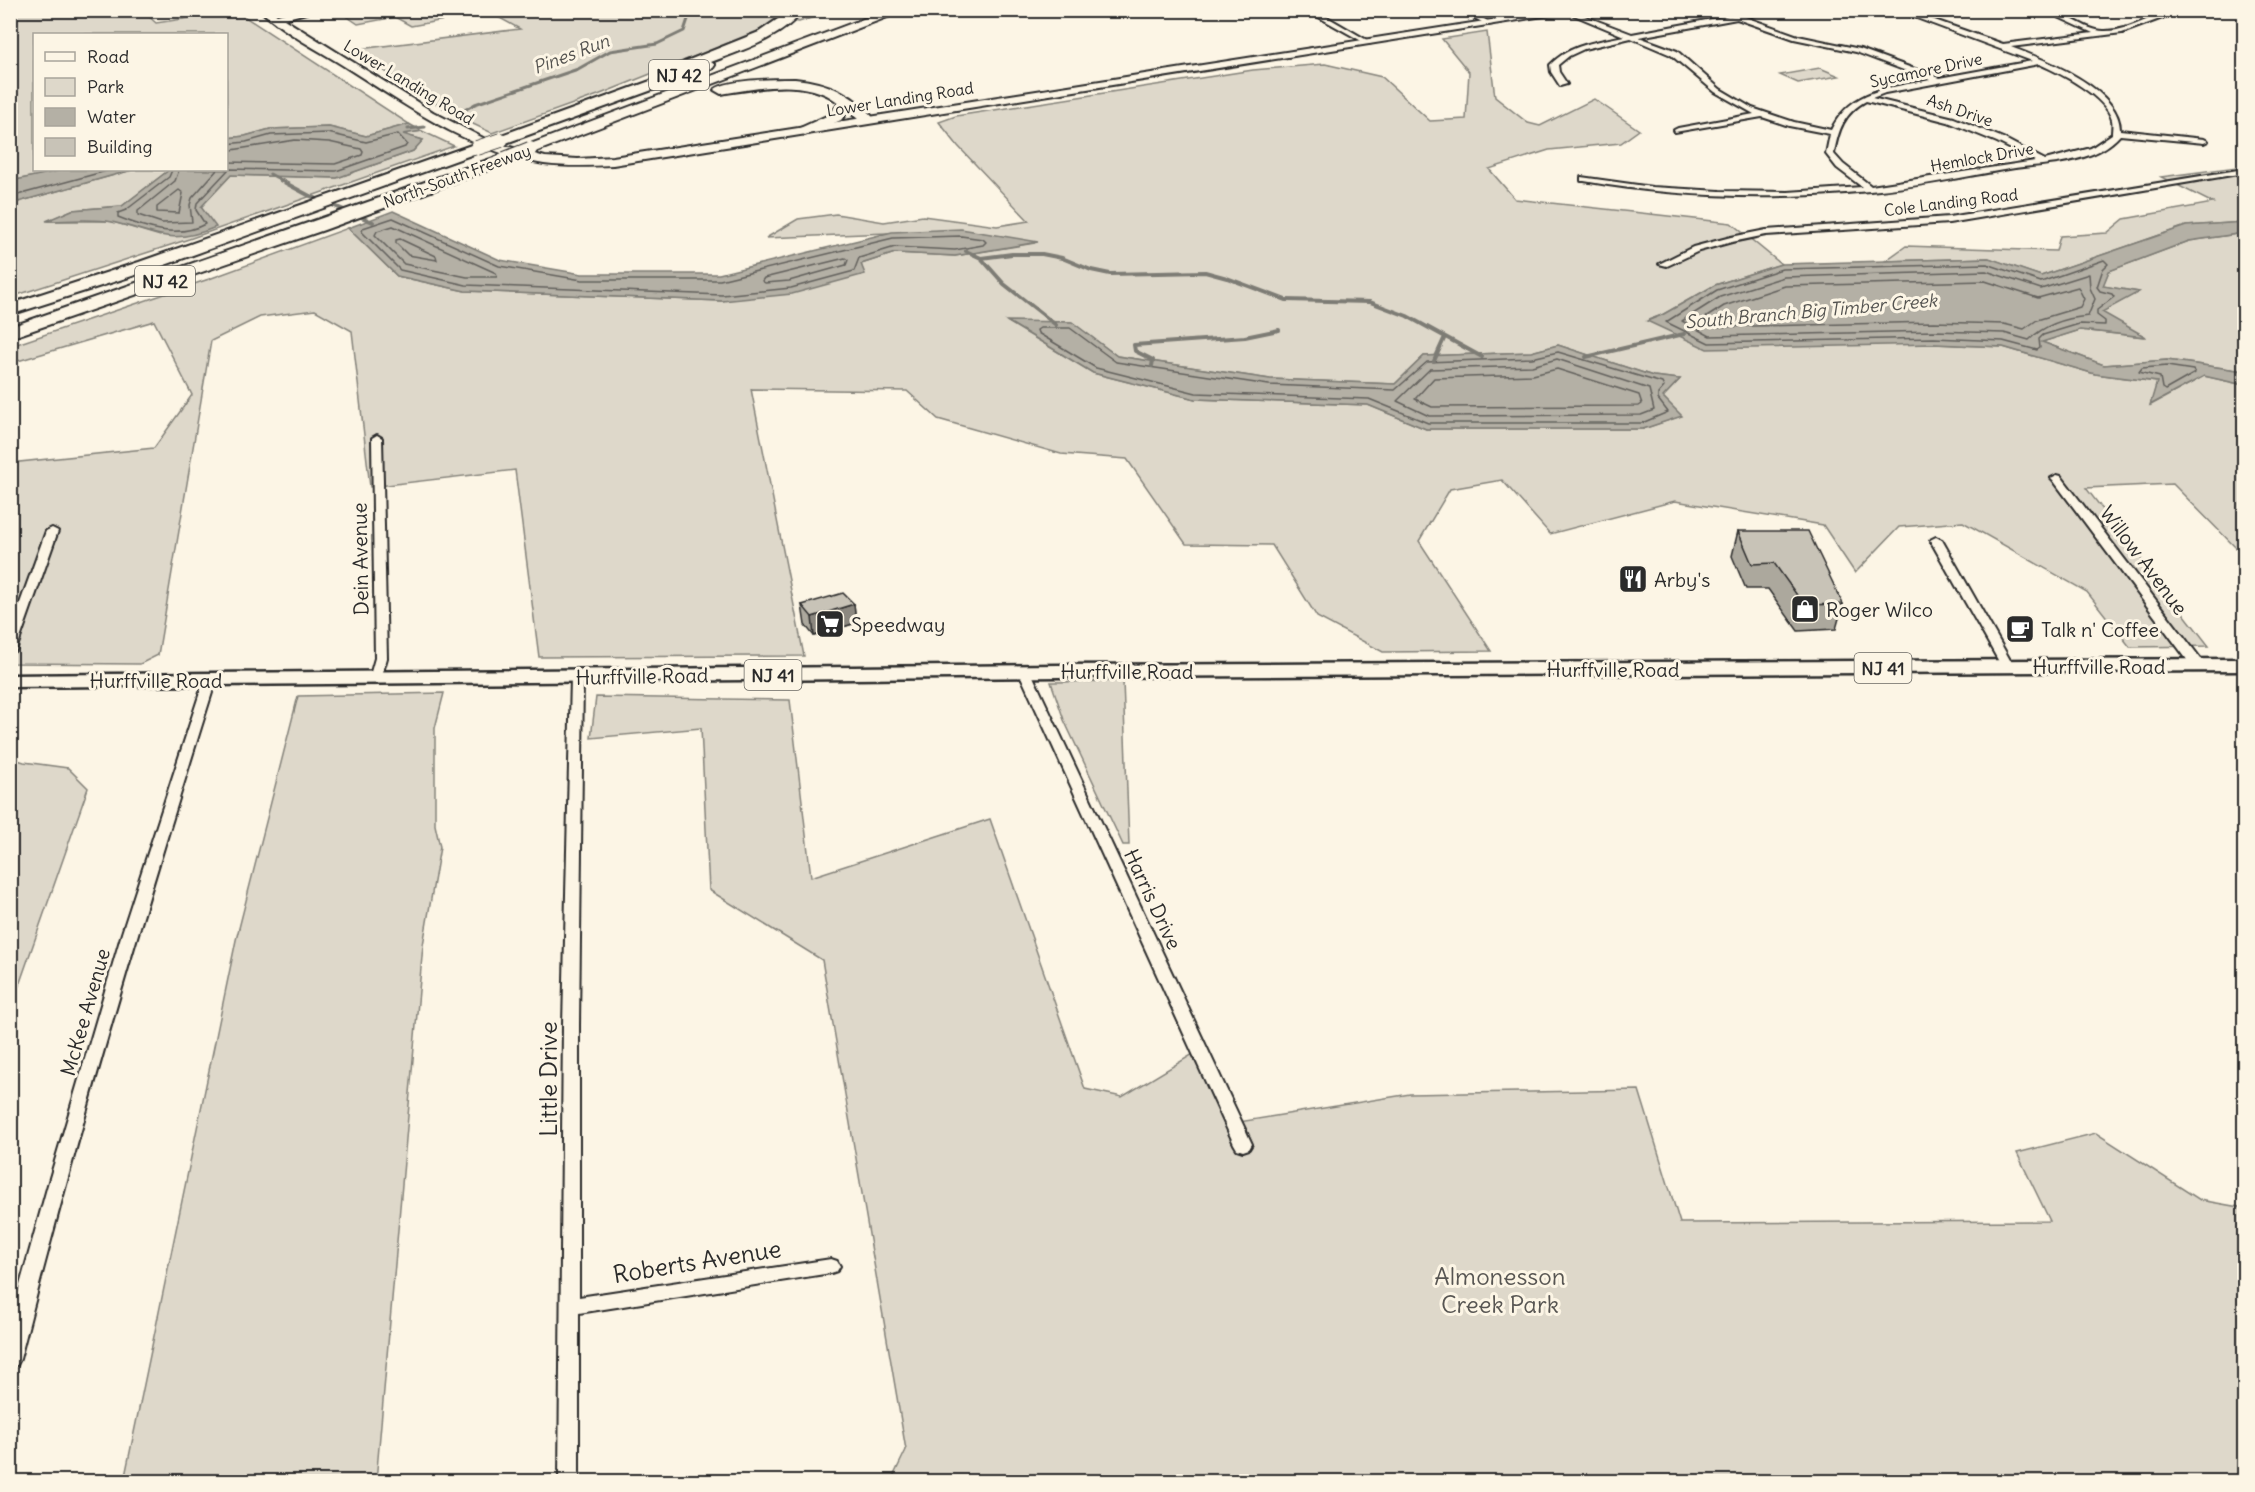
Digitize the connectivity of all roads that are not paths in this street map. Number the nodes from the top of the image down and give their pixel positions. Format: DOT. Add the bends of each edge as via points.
graph roads {
  1 [pos="264,10"];
  2 [pos="313,10"];
  3 [pos="798,10"];
  4 [pos="900,10"];
  5 [pos="1309,10"];
  6 [pos="1462,10"];
  7 [pos="1774,10"];
  8 [pos="1898,10"];
  9 [pos="2046,10"];
  10 [pos="2181,10"];
  11 [pos="1574,11"];
  12 [pos="1738,16"];
  13 [pos="275,18"];
  14 [pos="1490,24"];
  15 [pos="2100,34"];
  16 [pos="791,35"];
  17 [pos="1630,36"];
  18 [pos="1369,42"];
  19 [pos="2003,47"];
  20 [pos="2040,61"];
  21 [pos="1936,80"];
  22 [pos="1563,84"];
  23 [pos="1863,98"];
  24 [pos="847,103"];
  25 [pos="580,111"];
  26 [pos="624,114"];
  27 [pos="1762,115"];
  28 [pos="868,120"];
  29 [pos="1678,130"];
  30 [pos="805,131"];
  31 [pos="2116,132"];
  32 [pos="1835,133"];
  33 [pos="2204,141"];
  34 [pos="2043,162"];
  35 [pos="2244,171"];
  36 [pos="1584,179"];
  37 [pos="1870,189"];
  38 [pos="1665,264"];
  39 [pos="10,310"];
  40 [pos="10,333"];
  41 [pos="377,438"];
  42 [pos="2057,478"];
  43 [pos="52,531"];
  44 [pos="1936,540"];
  45 [pos="10,650"];
  46 [pos="2244,665"];
  47 [pos="2199,666"];
  48 [pos="2008,667"];
  49 [pos="1025,672"];
  50 [pos="577,677"];
  51 [pos="375,679"];
  52 [pos="210,680"];
  53 [pos="10,681"];
  54 [pos="1243,1144"];
  55 [pos="831,1266"];
  56 [pos="572,1306"];
  57 [pos="10,1359"];
  58 [pos="569,1482"];
  1 -- 13 [label="main road, Lower Landing Road"];
  2 -- 13 [label="main road"];
  3 -- 25 [label="highway" via="790,20 768,33"];
  4 -- 26 [label="highway, North-South Freeway / NJ 42"];
  5 -- 18 [label="street"];
  6 -- 14 [label="street"];
  7 -- 12 [label="street"];
  8 -- 19 [label="street"];
  9 -- 15 [label="street"];
  10 -- 15 [label="street, Sycamore Drive" via="2134,28"];
  11 -- 14 [label="main road, Lower Landing Road"];
  11 -- 17 [label="street"];
  12 -- 17 [label="street"];
  12 -- 21 [label="street, Ash Drive" via="1796,38 1858,50"];
  13 -- 30 [label="main road, Lower Landing Road" via="435,120 469,138 536,160 603,162"];
  14 -- 18 [label="main road, Lower Landing Road"];
  15 -- 19 [label="street, Sycamore Drive"];
  16 -- 25 [label="highway, North-South Freeway / NJ 42"];
  17 -- 22 [label="street" via="1566,54 1554,65"];
  17 -- 27 [label="street" via="1681,57 1725,96"];
  18 -- 28 [label="main road, Lower Landing Road"];
  19 -- 20 [label="street"];
  20 -- 21 [label="street, Sycamore Drive"];
  20 -- 31 [label="street" via="2073,77 2106,104 2116,118"];
  21 -- 23 [label="street, Sycamore Drive"];
  23 -- 32 [label="street, Sycamore Drive" via="1849,108"];
  23 -- 34 [label="street, Ash Drive" via="1968,126"];
  24 -- 26 [label="highway" via="818,87 764,84 708,92"];
  24 -- 28 [label="highway"];
  24 -- 30 [label="highway" via="836,117"];
  25 -- 39 [label="highway, North-South Freeway / NJ 42, bridge" via="289,216"];
  26 -- 40 [label="highway, North-South Freeway / NJ 42, bridge" via="318,227"];
  27 -- 29 [label="street"];
  27 -- 32 [label="street"];
  28 -- 30 [label="main road, Lower Landing Road"];
  31 -- 33 [label="street"];
  31 -- 34 [label="street, Hemlock Drive" via="2095,151"];
  32 -- 37 [label="street" via="1830,154"];
  34 -- 37 [label="street, Hemlock Drive"];
  35 -- 38 [label="street, Cole Landing Road" via="1948,220 1759,235 1717,242"];
  36 -- 37 [label="street, Hemlock Drive" via="1615,185 1744,194"];
  41 -- 51 [label="street, Dein Avenue" via="381,658"];
  42 -- 47 [label="street, Willow Avenue"];
  43 -- 45 [label="street"];
  44 -- 48 [label="street"];
  46 -- 47 [label="main road, Hurffville Road / NJ 41"];
  47 -- 48 [label="main road, Hurffville Road / NJ 41"];
  48 -- 49 [label="main road, Hurffville Road / NJ 41"];
  49 -- 50 [label="main road, Hurffville Road / NJ 41"];
  49 -- 54 [label="street, Harris Drive"];
  50 -- 51 [label="main road, Hurffville Road / NJ 41"];
  50 -- 56 [label="street, Little Drive" via="571,1025"];
  51 -- 52 [label="main road, Hurffville Road / NJ 41"];
  52 -- 53 [label="main road, Hurffville Road / NJ 41"];
  52 -- 57 [label="street, McKee Avenue" via="134,916 44,1224"];
  55 -- 56 [label="street, Roberts Avenue"];
  56 -- 58 [label="street, Little Drive"];
}
